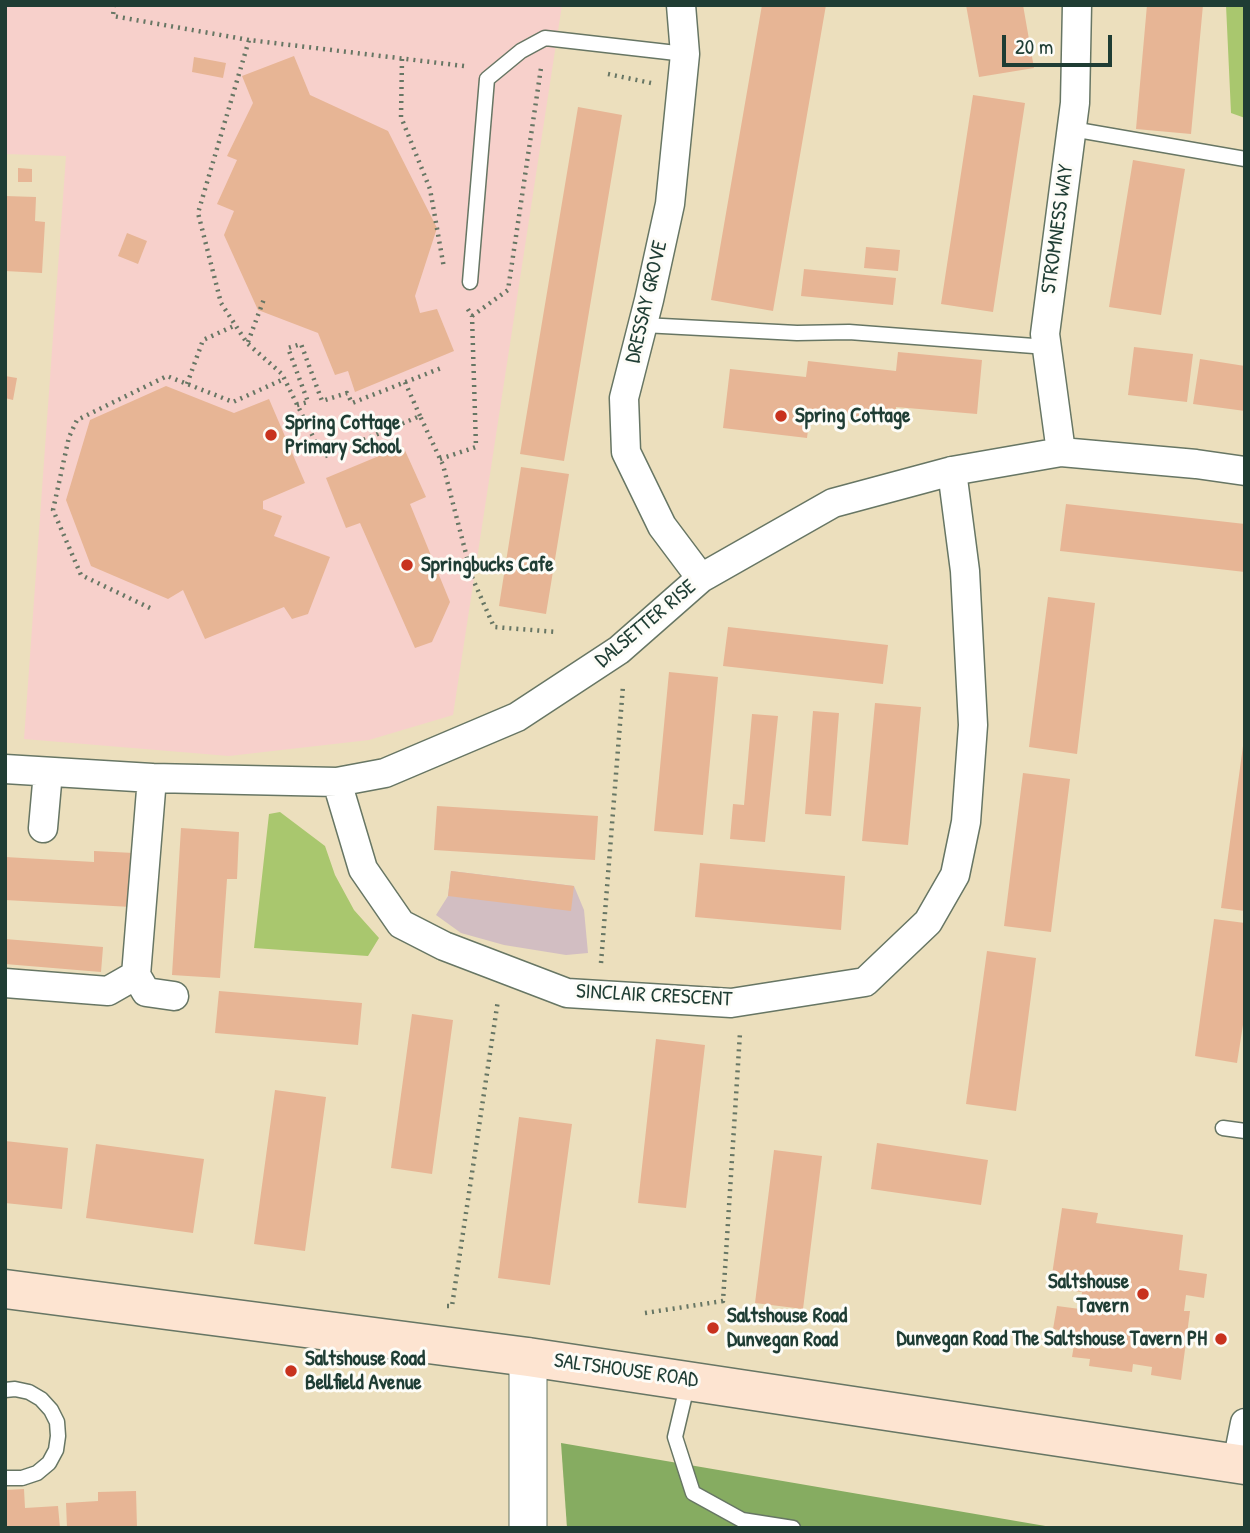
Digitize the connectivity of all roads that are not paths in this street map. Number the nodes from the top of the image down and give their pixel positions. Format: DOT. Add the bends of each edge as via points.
graph roads {
  1 [pos="681,5"];
  2 [pos="1077,5"];
  3 [pos="685,54"];
  4 [pos="1072,128"];
  5 [pos="1245,159"];
  6 [pos="470,282"];
  7 [pos="643,326"];
  8 [pos="1046,347"];
  9 [pos="1061,452"];
  10 [pos="952,471"];
  11 [pos="1245,471"];
  12 [pos="701,578"];
  13 [pos="5,769"];
  14 [pos="48,772"];
  15 [pos="152,778"];
  16 [pos="337,782"];
  17 [pos="43,828"];
  18 [pos="136,975"];
  19 [pos="5,983"];
  20 [pos="174,996"];
  21 [pos="1223,1128"];
  22 [pos="1245,1131"];
  23 [pos="5,1289"];
  24 [pos="528,1357"];
  25 [pos="688,1381"];
  26 [pos="5,1390"];
  27 [pos="1245,1423"];
  28 [pos="1241,1464"];
  29 [pos="5,1478"];
  30 [pos="528,1528"];
  31 [pos="793,1528"];
  1 -- 3 [label="street, DRESSAY GROVE"];
  2 -- 4 [label="street, STROMNESS WAY"];
  3 -- 6 [label="lane" via="544,38 487,79"];
  3 -- 7 [label="street, DRESSAY GROVE" via="670,204"];
  4 -- 5 [label="lane"];
  4 -- 8 [label="street, STROMNESS WAY"];
  7 -- 8 [label="lane" via="849,332"];
  7 -- 12 [label="street, DRESSAY GROVE" via="624,398 626,452 662,526"];
  8 -- 9 [label="street, STROMNESS WAY"];
  9 -- 10 [label="street, DALSETTER RISE"];
  9 -- 11 [label="street, DALSETTER RISE"];
  10 -- 12 [label="street, DALSETTER RISE" via="833,503"];
  10 -- 16 [label="street, SINCLAIR CRESCENT" via="965,571 974,724 965,822 955,875 929,922 865,982 731,1003 567,993 444,946 401,924 363,869"];
  12 -- 16 [label="street, DALSETTER RISE" via="619,650 517,717 385,773"];
  13 -- 14 [label="street, DALSETTER RISE"];
  14 -- 15 [label="street, DALSETTER RISE"];
  14 -- 17 [label="street"];
  15 -- 16 [label="street, DALSETTER RISE"];
  15 -- 18 [label="street"];
  18 -- 19 [label="street" via="108,990"];
  18 -- 20 [label="street" via="146,992"];
  21 -- 22 [label="lane"];
  23 -- 24 [label="main road, SALTSHOUSE ROAD"];
  24 -- 25 [label="main road, SALTSHOUSE ROAD"];
  24 -- 30 [label="street"];
  25 -- 28 [label="main road, SALTSHOUSE ROAD"];
  25 -- 31 [label="lane" via="675,1437 693,1493 742,1520"];
  26 -- 29 [label="lane" via="29,1392 41,1399 57,1422 58,1436 52,1457 37,1473"];
  27 -- 28 [label="street"];
}
